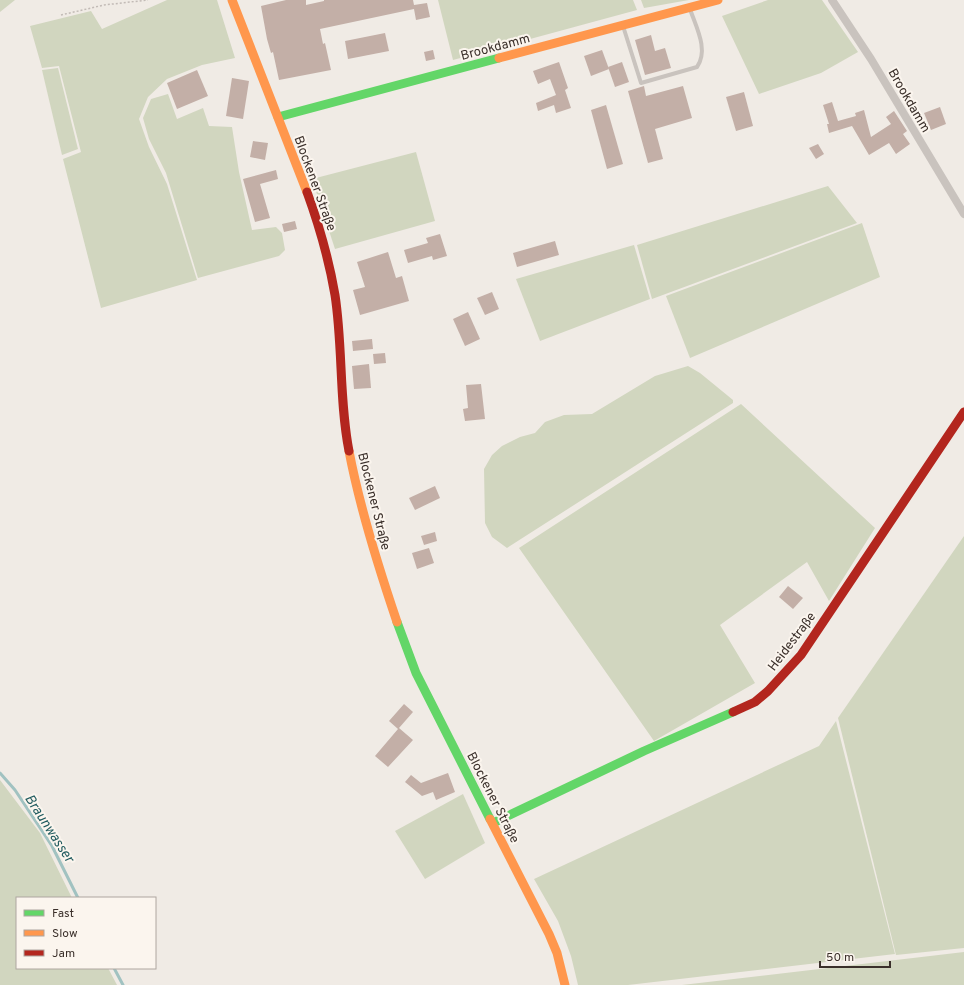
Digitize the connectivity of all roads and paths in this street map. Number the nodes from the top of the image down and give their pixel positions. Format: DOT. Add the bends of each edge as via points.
graph roads {
  1 [pos="148,0"];
  2 [pos="232,0"];
  3 [pos="716,0"];
  4 [pos="832,0"];
  5 [pos="689,8"];
  6 [pos="61,15"];
  7 [pos="622,26"];
  8 [pos="278,117"];
  9 [pos="964,214"];
  10 [pos="964,412"];
  11 [pos="493,822"];
  12 [pos="565,985"];
  1 -- 6 [label="path" via="104,5"];
  2 -- 8 [label="street, Blockener Straße"];
  3 -- 5 [label="street, Brookdamm"];
  4 -- 9 [label="street, Brookdamm" via="871,58"];
  5 -- 7 [label="street, Brookdamm"];
  5 -- 7 [label="lane" via="701,43 700,63 696,67 641,83"];
  7 -- 8 [label="street, Brookdamm"];
  8 -- 11 [label="street, Blockener Straße" via="313,209 327,257 338,326 347,443 355,484 376,559 416,673"];
  10 -- 11 [label="street, Heidestraße" via="801,655 768,691 755,702"];
  11 -- 12 [label="street, Blockener Straße" via="549,934"];
}
